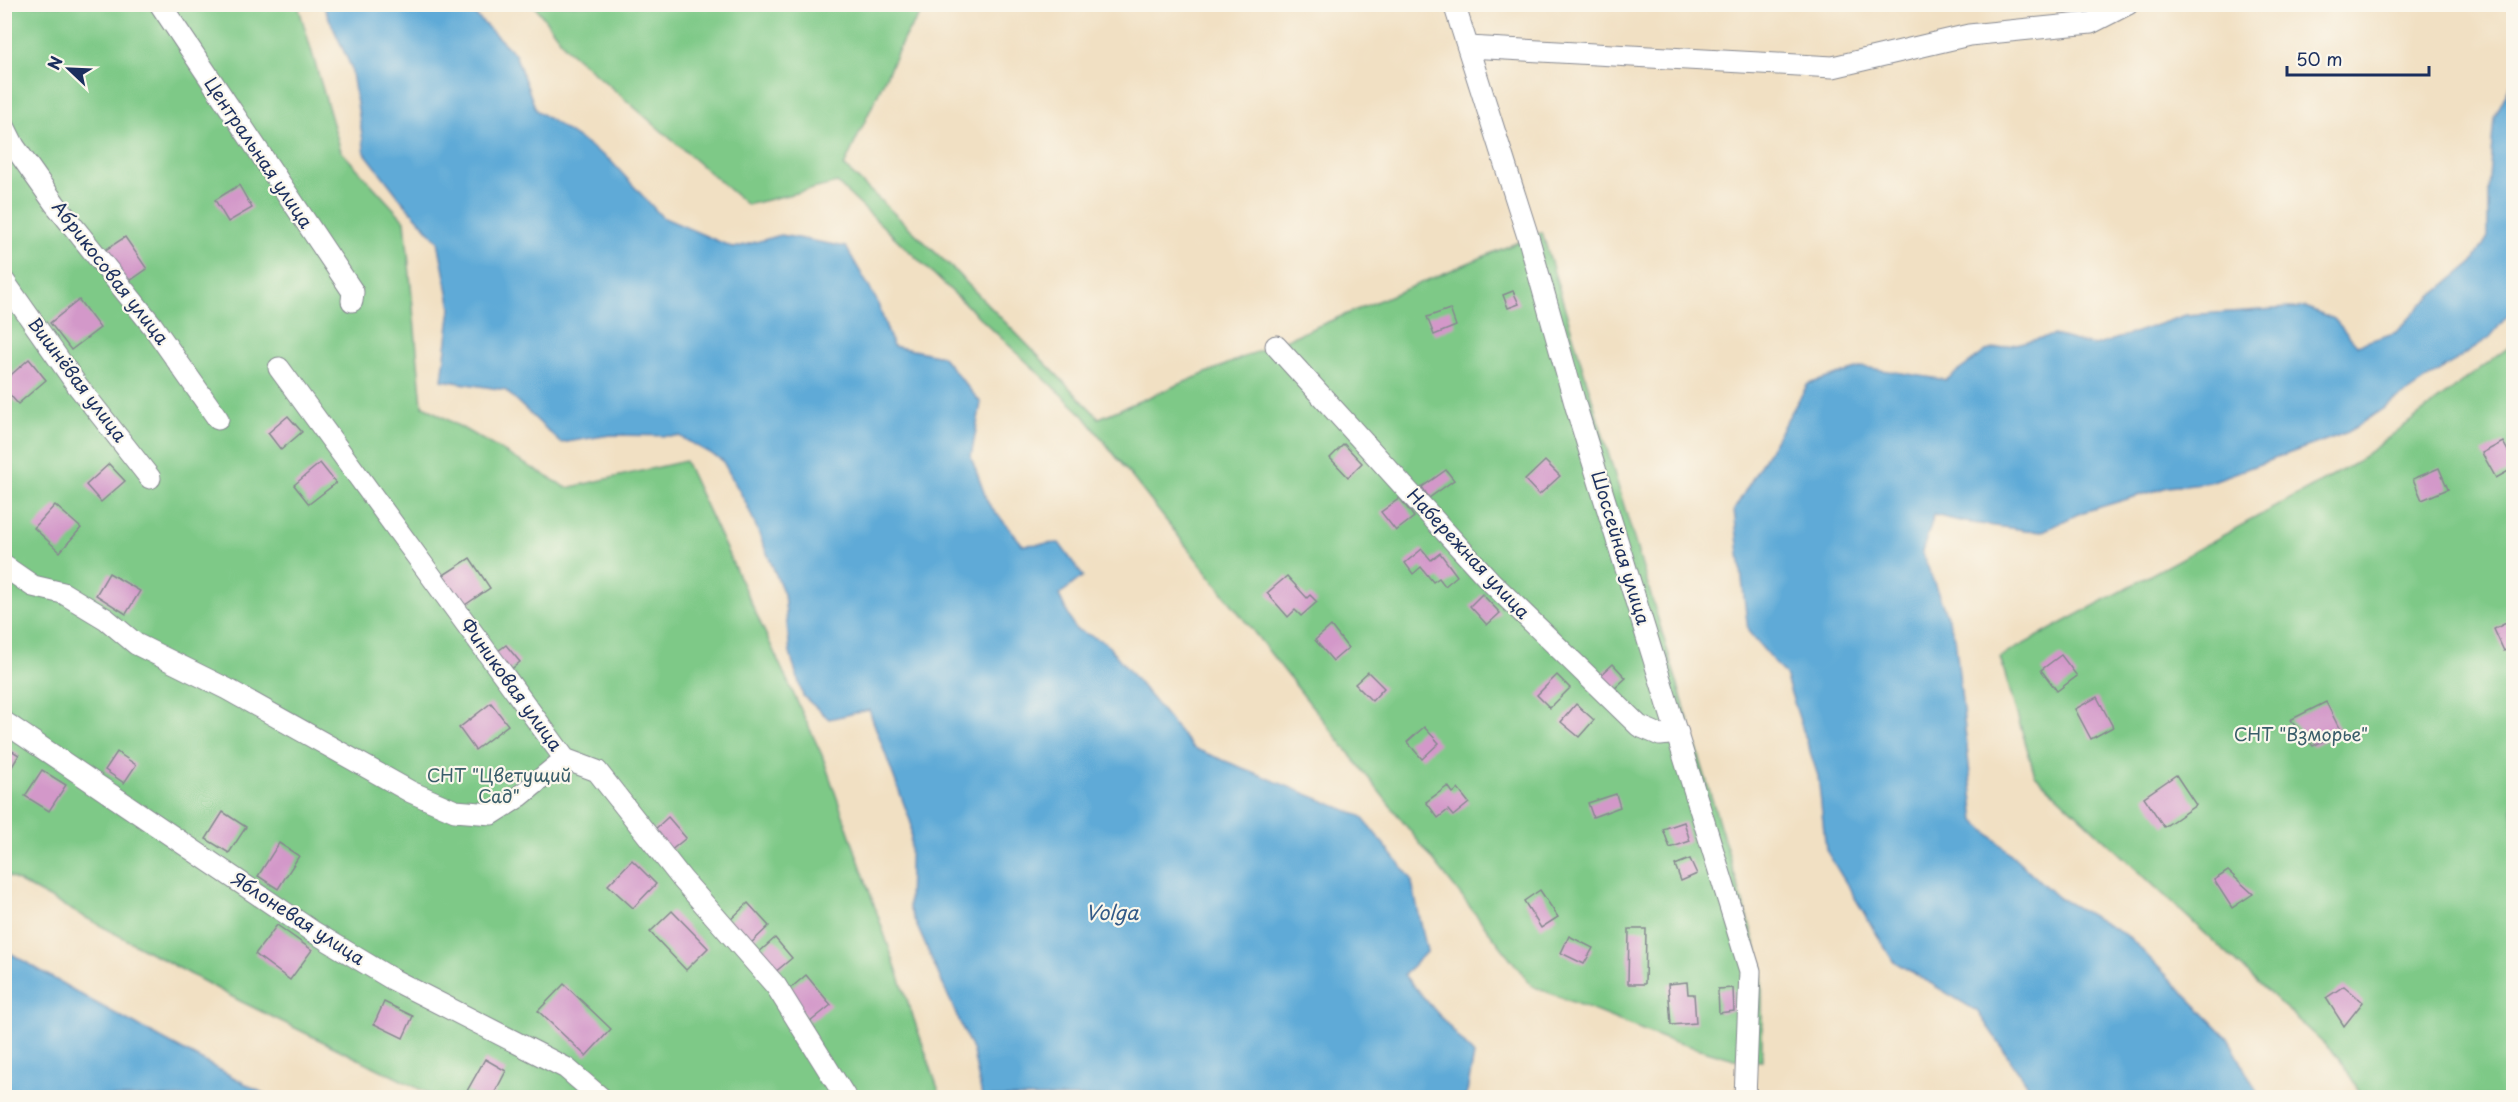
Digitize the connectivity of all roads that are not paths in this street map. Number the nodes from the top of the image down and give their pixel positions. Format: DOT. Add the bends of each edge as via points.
graph roads {
  1 [pos="160,4"];
  2 [pos="1454,4"];
  3 [pos="2128,4"];
  4 [pos="1468,47"];
  5 [pos="4,126"];
  6 [pos="4,281"];
  7 [pos="352,302"];
  8 [pos="1275,346"];
  9 [pos="279,368"];
  10 [pos="218,419"];
  11 [pos="150,478"];
  12 [pos="4,566"];
  13 [pos="4,722"];
  14 [pos="1678,733"];
  15 [pos="565,759"];
  16 [pos="601,1098"];
  17 [pos="846,1098"];
  18 [pos="1745,1098"];
  1 -- 7 [label="street, Центральная улица" via="353,292"];
  2 -- 4 [label="street, Шоссейная улица"];
  3 -- 4 [label="street" via="2091,23 1970,35 1833,67"];
  4 -- 14 [label="street, Шоссейная улица"];
  5 -- 10 [label="street, Абрикосовая улица" via="55,204 152,326"];
  6 -- 11 [label="street, Вишнёвая улица" via="77,385"];
  8 -- 14 [label="street, Набережная улица" via="1491,582 1639,726 1660,735"];
  9 -- 15 [label="street, Финиковая улица"];
  12 -- 15 [label="street" via="33,586 63,593 106,619 136,644 227,689 411,792 455,811 492,814"];
  13 -- 16 [label="street, Яблоневая улица" via="312,931 392,979 566,1068"];
  14 -- 18 [label="street, Шоссейная улица" via="1750,971"];
  15 -- 17 [label="street, Финиковая улица" via="597,771 682,879 776,986"];
}
